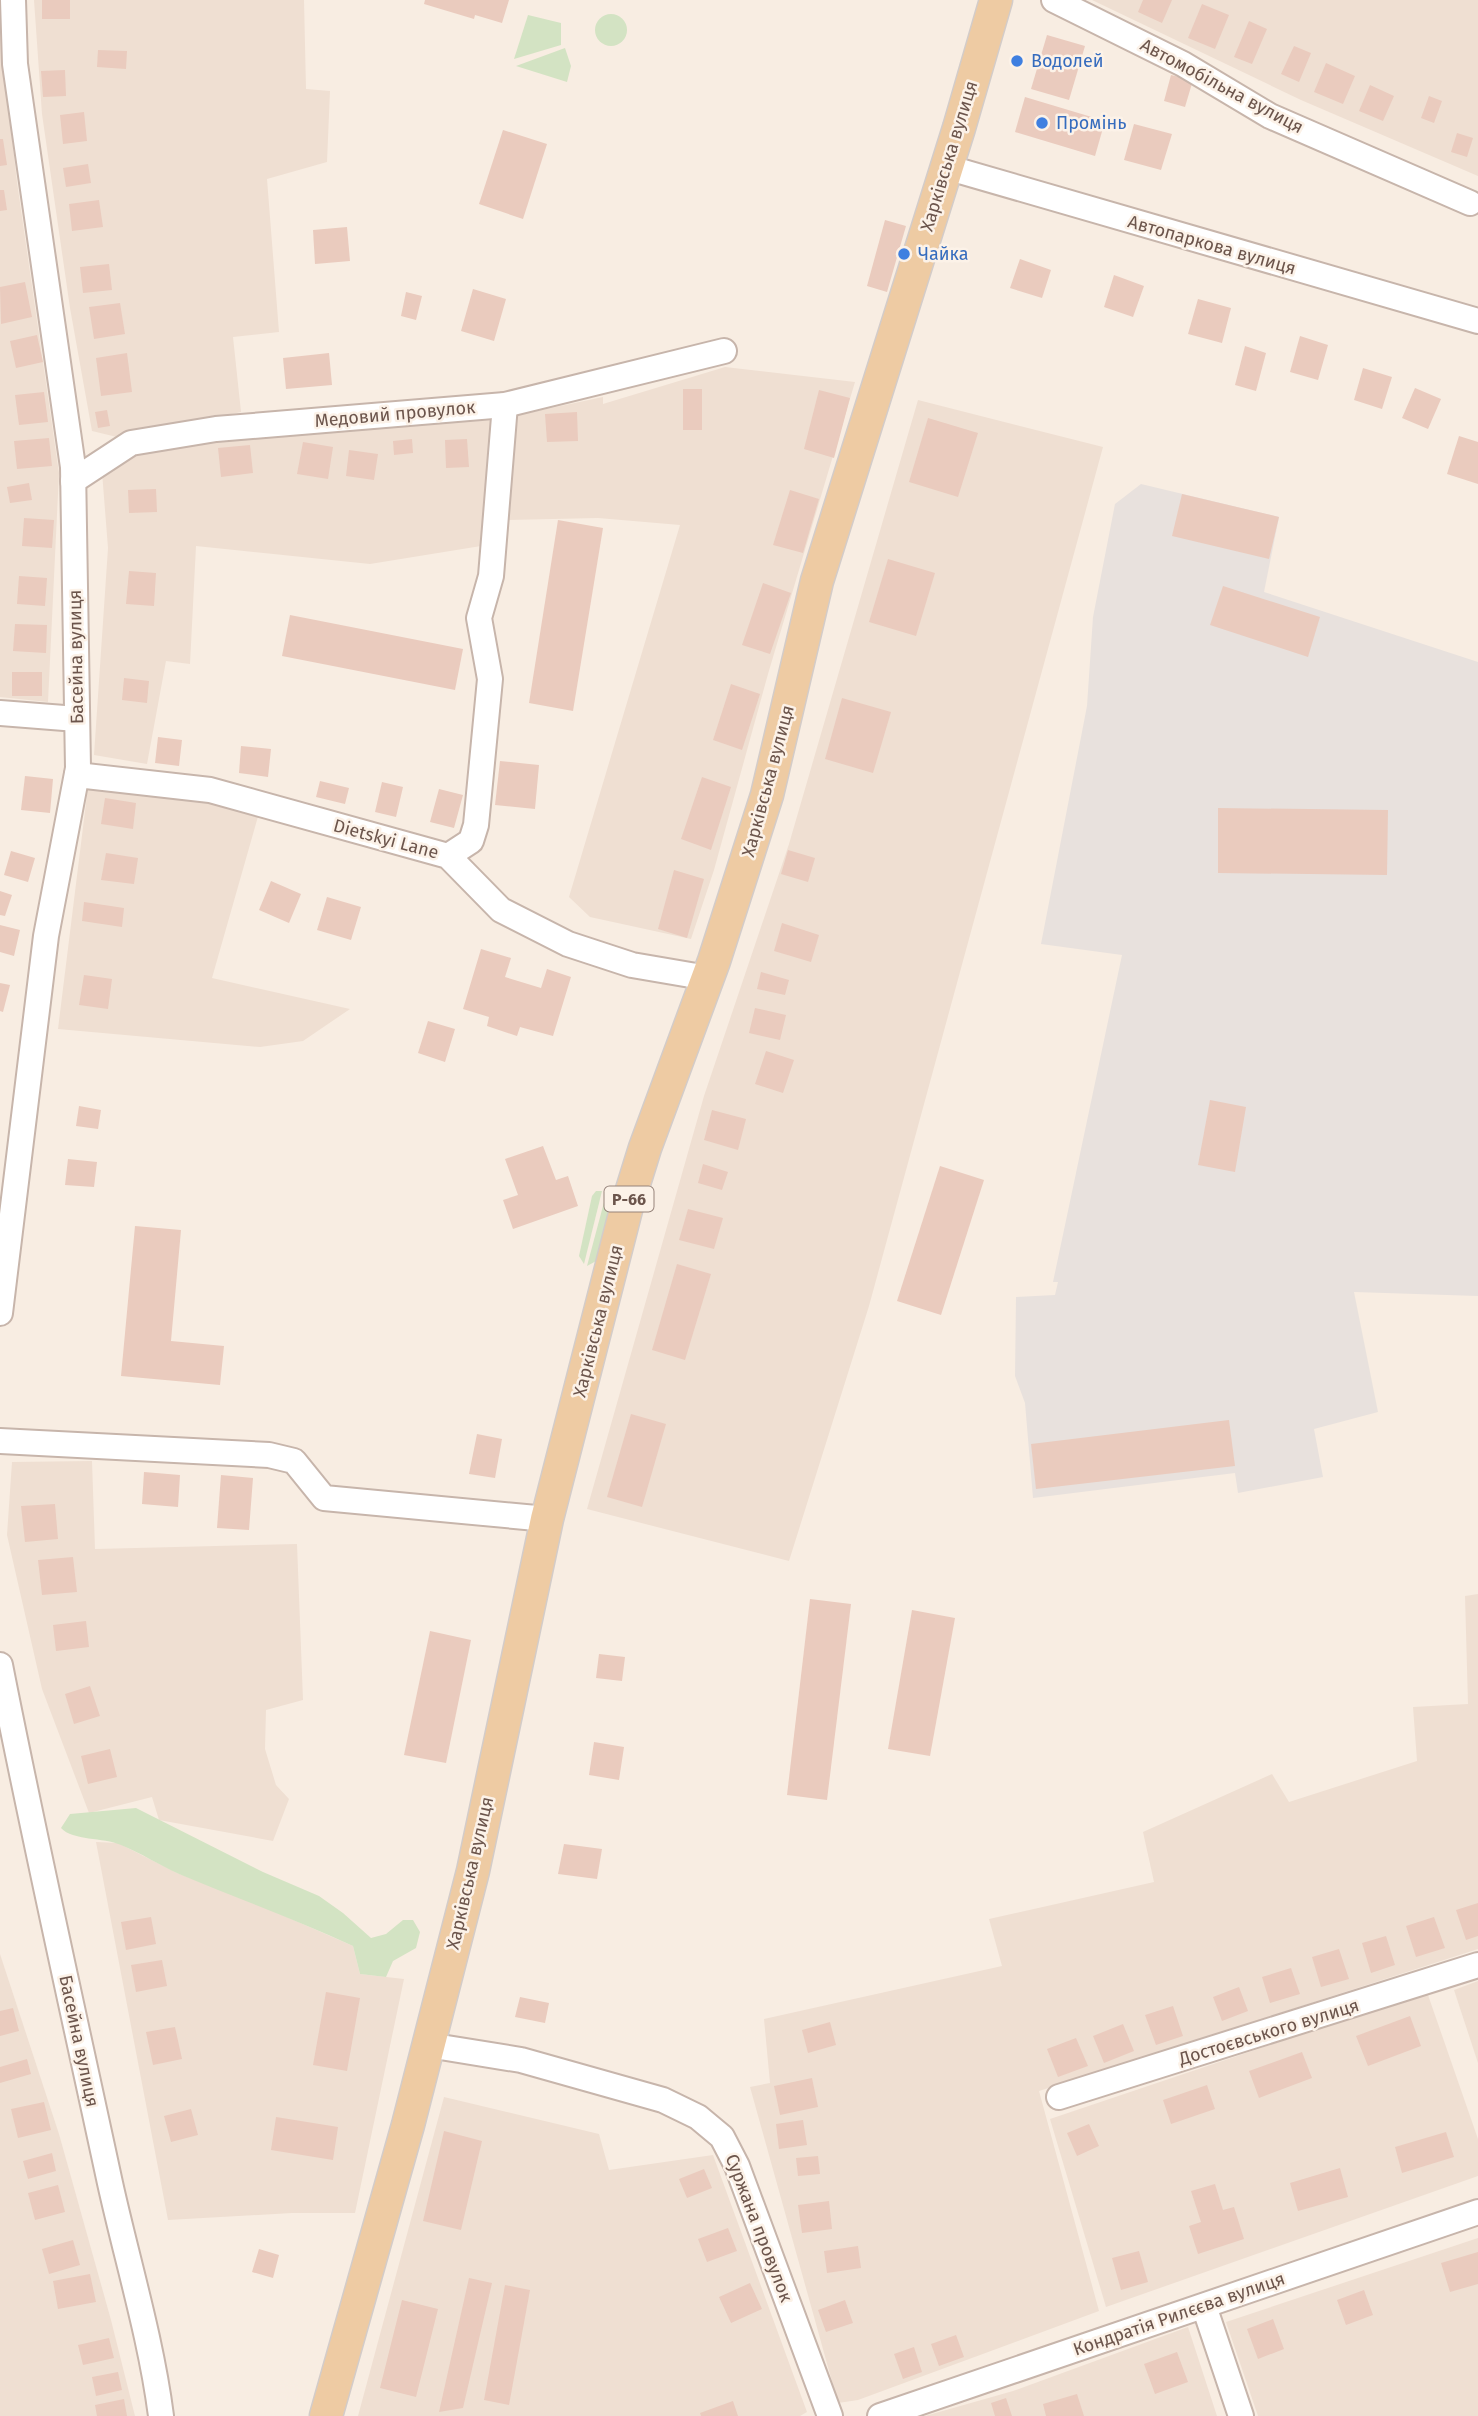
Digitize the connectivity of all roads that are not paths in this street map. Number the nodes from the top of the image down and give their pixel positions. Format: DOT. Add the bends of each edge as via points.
graph roads {
  1 [pos="13,0"];
  2 [pos="996,0"];
  3 [pos="1054,0"];
  4 [pos="946,167"];
  5 [pos="1469,203"];
  6 [pos="1478,321"];
  7 [pos="724,351"];
  8 [pos="505,405"];
  9 [pos="73,481"];
  10 [pos="0,713"];
  11 [pos="78,719"];
  12 [pos="77,775"];
  13 [pos="448,856"];
  14 [pos="708,978"];
  15 [pos="0,1313"];
  16 [pos="0,1441"];
  17 [pos="547,1519"];
  18 [pos="0,1665"];
  19 [pos="0,1773"];
  20 [pos="24,1787"];
  21 [pos="1478,1965"];
  22 [pos="428,2045"];
  23 [pos="1059,2098"];
  24 [pos="1478,2212"];
  25 [pos="1204,2306"];
  26 [pos="161,2416"];
  27 [pos="326,2416"];
  28 [pos="830,2416"];
  29 [pos="880,2416"];
  30 [pos="1241,2416"];
  1 -- 9 [label="street, Басейна вулиця" via="15,64"];
  2 -- 4 [label="main road, Харківська вулиця / Р-66"];
  3 -- 5 [label="street, Автомобільна вулиця" via="1182,64 1270,116"];
  4 -- 6 [label="street, Автопаркова вулиця"];
  4 -- 14 [label="main road, Харківська вулиця / Р-66" via="817,581 767,795"];
  7 -- 8 [label="street, Медовий провулок"];
  8 -- 9 [label="street, Медовий провулок" via="216,429 131,443"];
  8 -- 13 [label="street" via="491,576 479,618 490,679 476,825 471,841"];
  9 -- 11 [label="street, Басейна вулиця"];
  10 -- 11 [label="street"];
  11 -- 12 [label="street, Басейна вулиця"];
  12 -- 13 [label="street, Dietskyi Lane" via="210,790"];
  12 -- 15 [label="street, Басейна вулиця" via="46,936"];
  13 -- 14 [label="street, Dietskyi Lane" via="501,910 568,944 632,965"];
  14 -- 17 [label="main road, Харківська вулиця / Р-66" via="627,1206"];
  16 -- 17 [label="street" via="269,1455 294,1461 324,1498"];
  17 -- 22 [label="main road, Харківська вулиця / Р-66" via="473,1871"];
  18 -- 20 [label="street, Басейна вулиця"];
  19 -- 20 [label="street"];
  20 -- 26 [label="street, Басейна вулиця"];
  21 -- 23 [label="street, Достоєвського вулиця"];
  22 -- 27 [label="main road, Харківська вулиця / Р-66"];
  22 -- 28 [label="street, Суржана провулок" via="521,2060 663,2100 698,2117 722,2137 737,2166"];
  24 -- 25 [label="street, Кондратія Рилєєва вулиця"];
  25 -- 29 [label="street, Кондратія Рилєєва вулиця"];
  25 -- 30 [label="street"];
}
